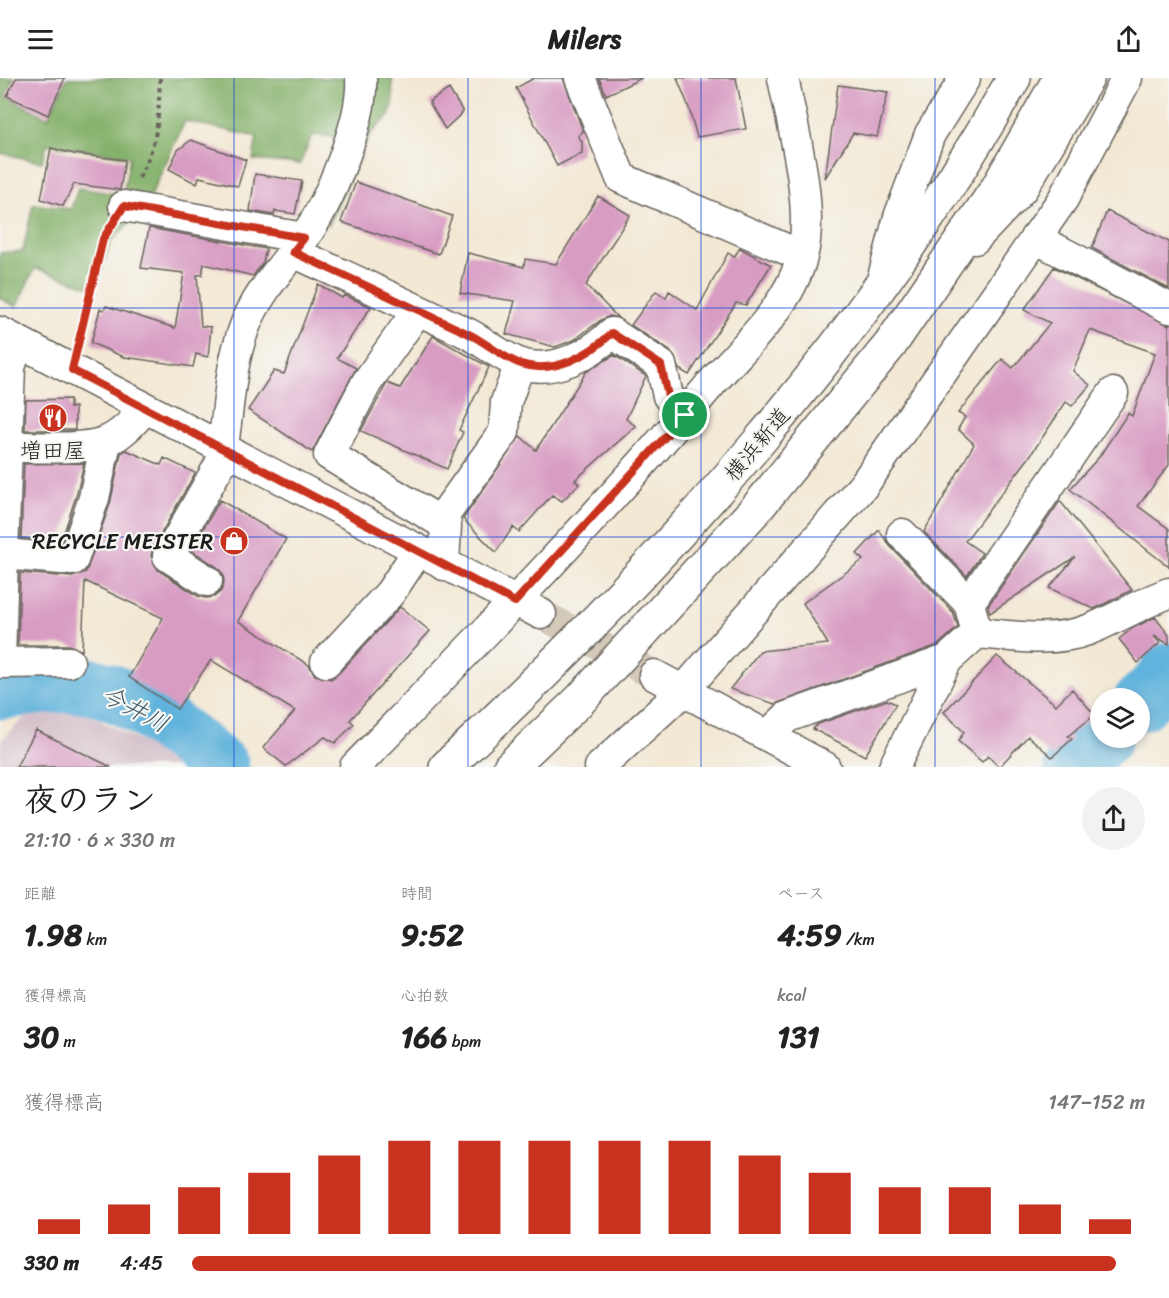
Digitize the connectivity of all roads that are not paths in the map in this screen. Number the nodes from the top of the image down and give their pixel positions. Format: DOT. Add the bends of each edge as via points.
graph roads {
  1 [pos="580,78"];
  2 [pos="784,78"];
  3 [pos="965,78"];
  4 [pos="1014,78"];
  5 [pos="1060,78"];
  6 [pos="1089,78"];
  7 [pos="1127,78"];
  8 [pos="369,85"];
  9 [pos="124,206"];
  10 [pos="1035,238"];
  11 [pos="299,245"];
  12 [pos="802,256"];
  13 [pos="940,275"];
  14 [pos="879,288"];
  15 [pos="1169,308"];
  16 [pos="418,310"];
  17 [pos="10,337"];
  18 [pos="520,364"];
  19 [pos="1113,393"];
  20 [pos="145,408"];
  21 [pos="685,415"];
  22 [pos="106,442"];
  23 [pos="3,446"];
  24 [pos="225,448"];
  25 [pos="440,521"];
  26 [pos="902,534"];
  27 [pos="417,551"];
  28 [pos="3,554"];
  29 [pos="444,565"];
  30 [pos="207,581"];
  31 [pos="1,587"];
  32 [pos="1169,593"];
  33 [pos="969,603"];
  34 [pos="528,608"];
  35 [pos="977,633"];
  36 [pos="947,660"];
  37 [pos="69,662"];
  38 [pos="326,662"];
  39 [pos="0,663"];
  40 [pos="654,675"];
  41 [pos="684,690"];
  42 [pos="767,736"];
  43 [pos="355,767"];
  44 [pos="446,767"];
  45 [pos="510,767"];
  46 [pos="600,767"];
  47 [pos="825,767"];
  48 [pos="894,767"];
  1 -- 12 [label="street" via="621,178"];
  2 -- 12 [label="street" via="802,176"];
  3 -- 14 [label="street" via="930,134 899,217"];
  4 -- 14 [label="highway, 横浜新道"];
  5 -- 13 [label="highway, 横浜新道" via="998,187"];
  6 -- 13 [label="street" via="1022,189"];
  7 -- 10 [label="street" via="1063,199"];
  8 -- 11 [label="street" via="362,89 341,162 316,220"];
  9 -- 11 [label="street"];
  10 -- 15 [label="street"];
  10 -- 41 [label="street" via="863,486"];
  11 -- 16 [label="street"];
  11 -- 24 [label="street" via="274,276 245,324 232,367"];
  12 -- 21 [label="street" via="791,287"];
  13 -- 45 [label="highway, 横浜新道" via="890,345 757,508 580,700"];
  14 -- 44 [label="highway, 横浜新道" via="732,475 541,678"];
  16 -- 18 [label="street"];
  16 -- 25 [label="street" via="366,382 329,455"];
  17 -- 20 [label="street"];
  17 -- 23 [label="street"];
  18 -- 21 [label="street" via="549,366 575,360 612,333 661,365 668,396"];
  18 -- 25 [label="street" via="506,402 504,432"];
  19 -- 33 [label="street"];
  20 -- 22 [label="street" via="127,429"];
  20 -- 24 [label="street"];
  21 -- 34 [label="street"];
  22 -- 23 [label="street"];
  22 -- 28 [label="street" via="94,498 73,560"];
  23 -- 28 [label="street"];
  24 -- 27 [label="street"];
  24 -- 30 [label="street" via="168,556"];
  25 -- 29 [label="street" via="446,525"];
  26 -- 33 [label="street"];
  27 -- 29 [label="street"];
  27 -- 38 [label="street" via="390,593"];
  28 -- 31 [label="street"];
  29 -- 34 [label="street"];
  31 -- 39 [label="street"];
  32 -- 35 [label="street" via="1087,630 1041,638"];
  33 -- 35 [label="street"];
  34 -- 43 [label="street"];
  35 -- 36 [label="street"];
  36 -- 42 [label="street" via="786,717"];
  36 -- 48 [label="street"];
  37 -- 39 [label="street"];
  40 -- 41 [label="street"];
  41 -- 42 [label="street"];
  41 -- 46 [label="street"];
  42 -- 47 [label="street"];
}
